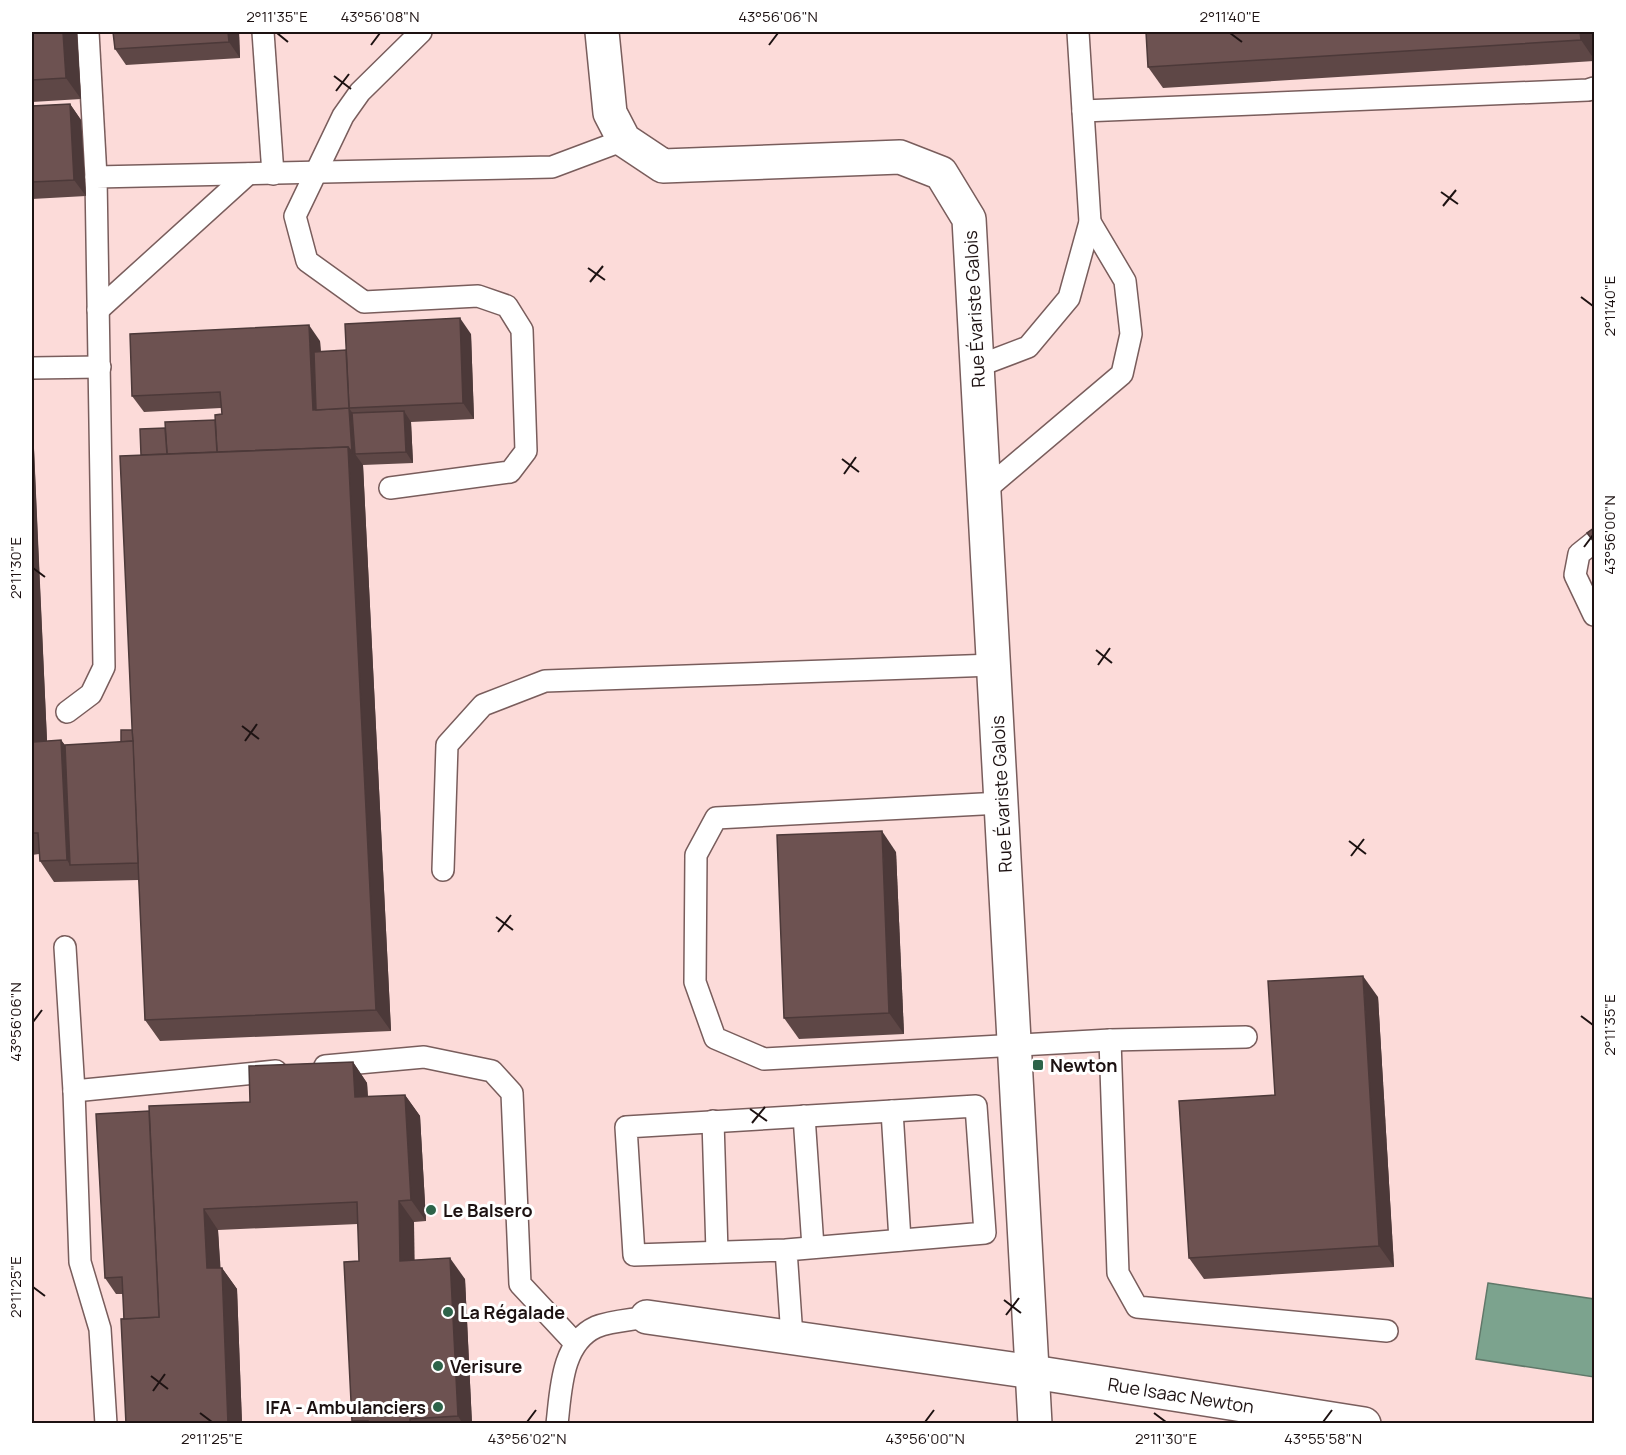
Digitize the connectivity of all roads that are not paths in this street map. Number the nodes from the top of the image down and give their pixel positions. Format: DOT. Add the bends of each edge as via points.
graph roads {
  1 [pos="88,32"];
  2 [pos="263,32"];
  3 [pos="421,32"];
  4 [pos="602,32"];
  5 [pos="1078,32"];
  6 [pos="1594,88"];
  7 [pos="1083,111"];
  8 [pos="624,140"];
  9 [pos="314,173"];
  10 [pos="248,174"];
  11 [pos="273,174"];
  12 [pos="96,177"];
  13 [pos="1090,222"];
  14 [pos="98,310"];
  15 [pos="978,366"];
  16 [pos="100,367"];
  17 [pos="32,368"];
  18 [pos="390,488"];
  19 [pos="985,490"];
  20 [pos="1594,542"];
  21 [pos="1594,615"];
  22 [pos="994,665"];
  23 [pos="67,712"];
  24 [pos="1001,803"];
  25 [pos="443,870"];
  26 [pos="65,947"];
  27 [pos="1246,1037"];
  28 [pos="1110,1040"];
  29 [pos="1016,1046"];
  30 [pos="74,1091"];
  31 [pos="892,1111"];
  32 [pos="804,1116"];
  33 [pos="713,1121"];
  34 [pos="900,1240"];
  35 [pos="813,1247"];
  36 [pos="786,1250"];
  37 [pos="717,1252"];
  38 [pos="647,1317"];
  39 [pos="1387,1331"];
  40 [pos="792,1337"];
  41 [pos="575,1343"];
  42 [pos="1033,1372"];
  43 [pos="106,1424"];
  44 [pos="557,1424"];
  45 [pos="1035,1424"];
  46 [pos="1364,1424"];
  1 -- 12 [label="lane"];
  2 -- 11 [label="lane"];
  3 -- 9 [label="lane" via="360,92"];
  4 -- 8 [label="street" via="610,113"];
  5 -- 7 [label="lane"];
  6 -- 7 [label="lane"];
  7 -- 13 [label="lane"];
  8 -- 9 [label="lane" via="552,167"];
  8 -- 15 [label="street, Rue Évariste Galois" via="663,166 900,157 941,172 969,219"];
  9 -- 11 [label="lane"];
  9 -- 18 [label="lane" via="295,216 308,261 364,302 478,296 507,306 522,330 525,451 510,471"];
  10 -- 11 [label="lane"];
  10 -- 12 [label="lane"];
  10 -- 14 [label="lane"];
  12 -- 14 [label="lane"];
  13 -- 15 [label="lane" via="1069,298 1028,347"];
  13 -- 19 [label="lane" via="1125,281 1131,334 1122,374"];
  14 -- 16 [label="lane"];
  15 -- 19 [label="street, Rue Évariste Galois"];
  16 -- 17 [label="lane"];
  16 -- 23 [label="lane" via="104,667 91,694"];
  19 -- 22 [label="street, Rue Évariste Galois"];
  20 -- 21 [label="lane" via="1579,554 1575,575"];
  22 -- 24 [label="street, Rue Évariste Galois"];
  22 -- 25 [label="lane" via="545,681 483,705 447,745"];
  24 -- 29 [label="street, Rue Évariste Galois"];
  24 -- 29 [label="lane" via="716,818 696,855 695,982 716,1038 765,1059"];
  26 -- 30 [label="lane"];
  27 -- 28 [label="lane"];
  28 -- 29 [label="lane"];
  28 -- 39 [label="lane" via="1118,1273 1137,1307"];
  29 -- 42 [label="street, Rue Évariste Galois"];
  30 -- 41 [label="lane" via="424,1057 492,1071 512,1093 520,1284"];
  30 -- 43 [label="lane" via="80,1262 100,1329"];
  31 -- 32 [label="lane"];
  31 -- 34 [label="lane"];
  31 -- 34 [label="lane" via="976,1106 985,1233"];
  32 -- 33 [label="lane"];
  32 -- 35 [label="lane"];
  33 -- 37 [label="lane"];
  33 -- 37 [label="lane" via="626,1127 634,1255"];
  34 -- 35 [label="lane"];
  35 -- 36 [label="lane"];
  36 -- 37 [label="lane"];
  36 -- 40 [label="lane"];
  38 -- 40 [label="street, Rue Isaac Newton"];
  38 -- 41 [label="lane" via="596,1327"];
  40 -- 42 [label="street, Rue Isaac Newton"];
  41 -- 44 [label="lane" via="564,1372"];
  42 -- 45 [label="street, Rue Évariste Galois"];
  42 -- 46 [label="street, Rue Isaac Newton"];
}
